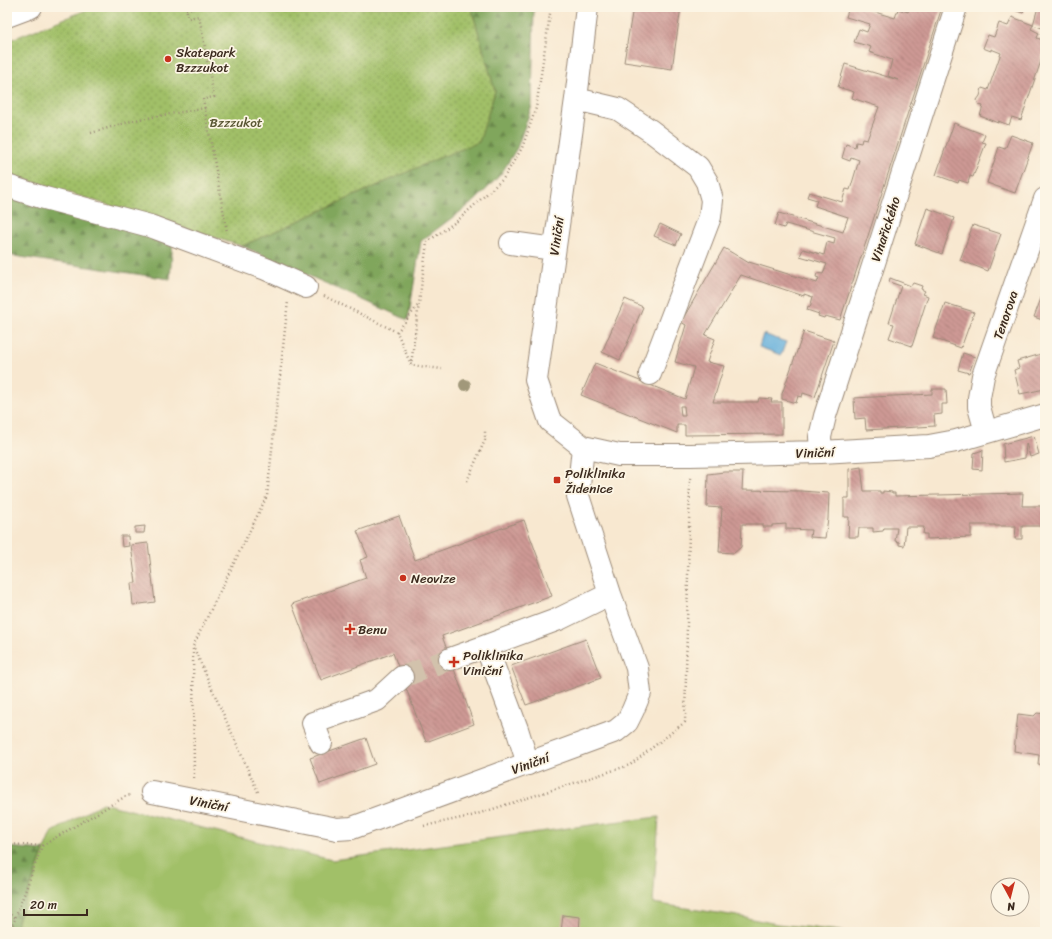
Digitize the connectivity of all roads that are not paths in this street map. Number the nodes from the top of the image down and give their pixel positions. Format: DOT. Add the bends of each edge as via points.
graph roads {
  1 [pos="31,7"];
  2 [pos="587,7"];
  3 [pos="956,7"];
  4 [pos="7,16"];
  5 [pos="576,99"];
  6 [pos="7,186"];
  7 [pos="1045,199"];
  8 [pos="511,243"];
  9 [pos="554,249"];
  10 [pos="298,283"];
  11 [pos="650,374"];
  12 [pos="1045,415"];
  13 [pos="986,432"];
  14 [pos="582,447"];
  15 [pos="821,452"];
  16 [pos="610,594"];
  17 [pos="486,646"];
  18 [pos="450,659"];
  19 [pos="402,677"];
  20 [pos="320,743"];
  21 [pos="528,764"];
  22 [pos="152,792"];
  1 -- 4 [label="street"];
  2 -- 5 [label="street, Viniční"];
  3 -- 15 [label="street, Vinařického" via="825,416 820,437"];
  5 -- 9 [label="street, Viniční"];
  5 -- 11 [label="street" via="618,110 651,131 698,167 707,182 712,200 710,217"];
  6 -- 10 [label="street" via="150,226"];
  7 -- 13 [label="street, Tenorova" via="983,376 979,406"];
  8 -- 9 [label="street"];
  9 -- 14 [label="street, Viniční" via="536,380 550,421"];
  12 -- 13 [label="street, Viniční"];
  13 -- 15 [label="street, Viniční" via="929,446"];
  14 -- 15 [label="street, Viniční" via="619,455"];
  14 -- 16 [label="street, Viniční" via="578,496"];
  16 -- 17 [label="street" via="559,619"];
  16 -- 21 [label="street, Viniční" via="637,668 640,692 634,710 616,731"];
  17 -- 18 [label="street"];
  17 -- 21 [label="street"];
  19 -- 20 [label="street" via="377,700 313,723"];
  21 -- 22 [label="street, Viniční" via="352,828 337,829"];
}
